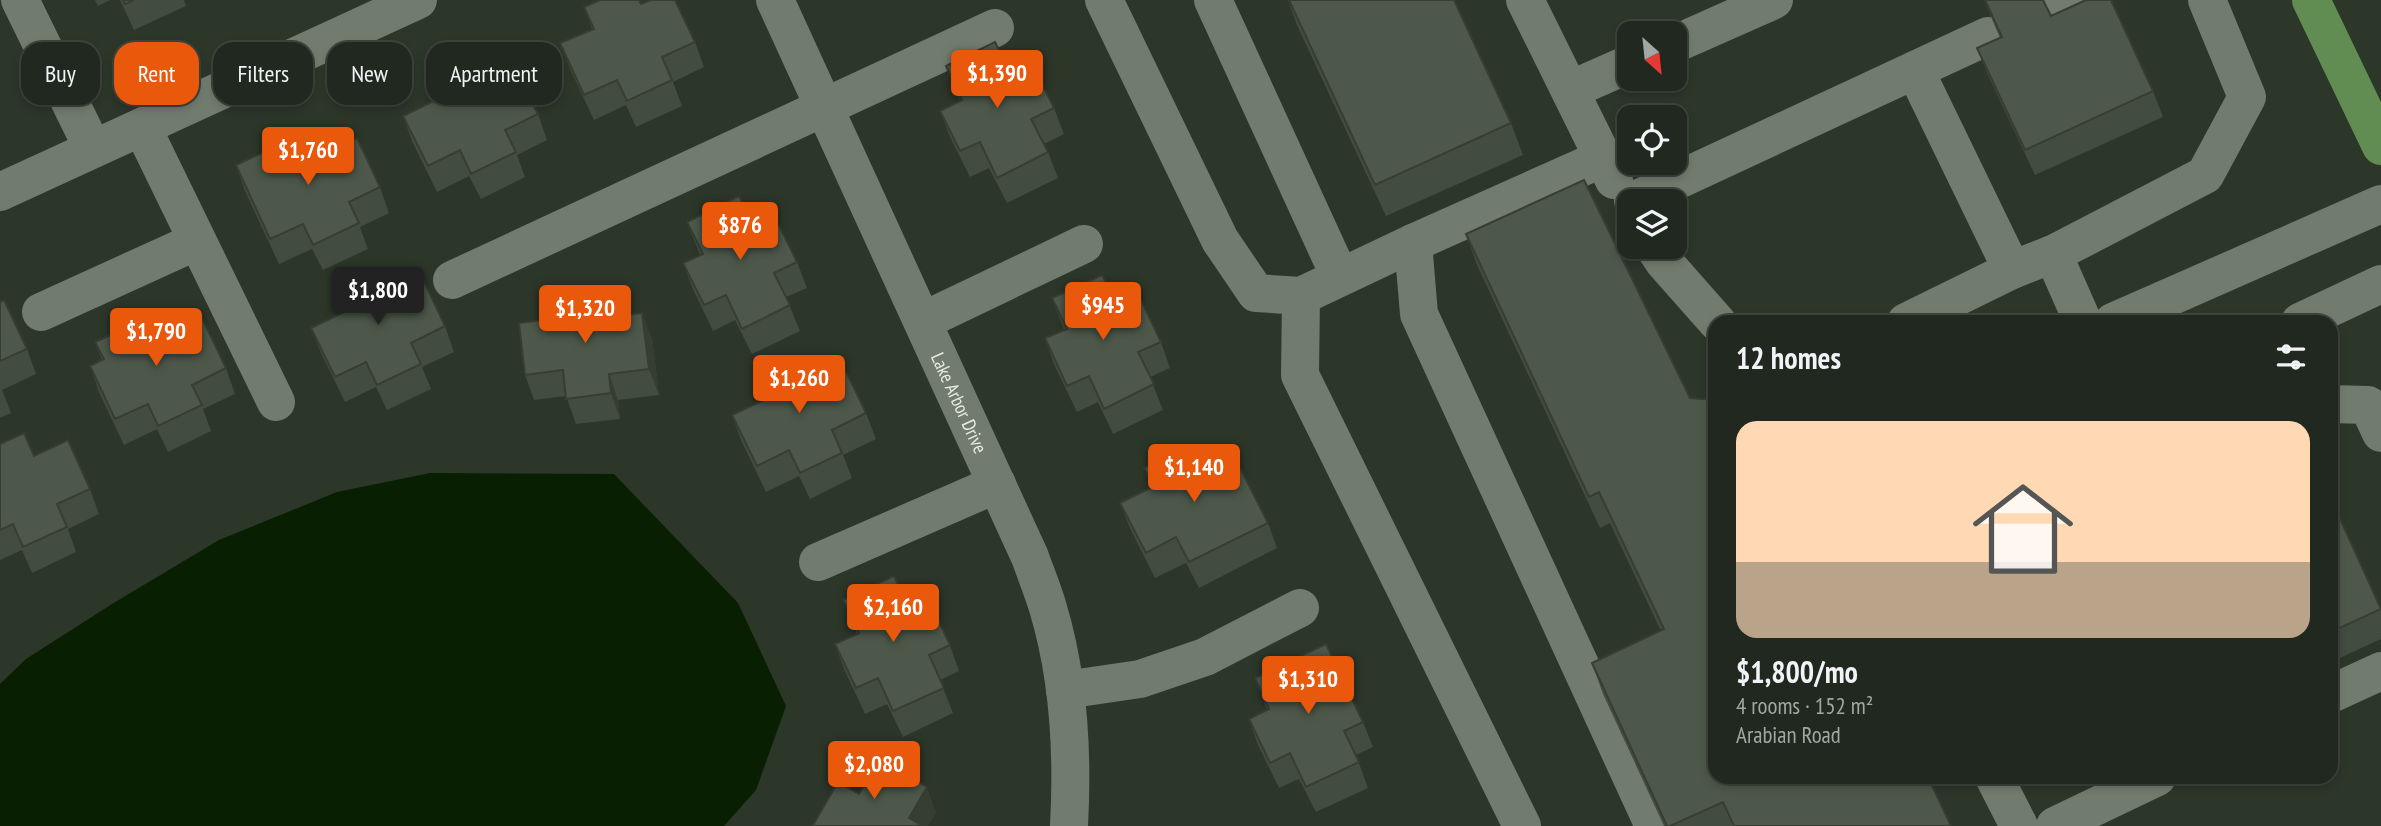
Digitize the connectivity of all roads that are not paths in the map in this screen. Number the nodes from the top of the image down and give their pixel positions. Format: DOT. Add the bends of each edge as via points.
graph roads {
  1 [pos="20,0"];
  2 [pos="418,0"];
  3 [pos="775,0"];
  4 [pos="1104,0"];
  5 [pos="1525,0"];
  6 [pos="1774,0"];
  7 [pos="2207,0"];
  8 [pos="2311,0"];
  9 [pos="1215,1"];
  10 [pos="995,28"];
  11 [pos="1988,36"];
  12 [pos="1687,39"];
  13 [pos="1617,69"];
  14 [pos="1915,70"];
  15 [pos="1570,90"];
  16 [pos="824,107"];
  17 [pos="142,127"];
  18 [pos="2381,146"];
  19 [pos="93,149"];
  20 [pos="1603,158"];
  21 [pos="1621,189"];
  22 [pos="1661,189"];
  23 [pos="0,192"];
  24 [pos="2381,204"];
  25 [pos="197,241"];
  26 [pos="1413,243"];
  27 [pos="1084,244"];
  28 [pos="2053,254"];
  29 [pos="1662,259"];
  30 [pos="2012,270"];
  31 [pos="1339,277"];
  32 [pos="452,280"];
  33 [pos="2381,284"];
  34 [pos="1301,296"];
  35 [pos="41,312"];
  36 [pos="1711,315"];
  37 [pos="1920,315"];
  38 [pos="2080,315"];
  39 [pos="2129,315"];
  40 [pos="2315,315"];
  41 [pos="923,321"];
  42 [pos="276,402"];
  43 [pos="997,484"];
  44 [pos="818,562"];
  45 [pos="1300,608"];
  46 [pos="2381,671"];
  47 [pos="1065,690"];
  48 [pos="2338,691"];
  49 [pos="1998,784"];
  50 [pos="2142,784"];
  51 [pos="1069,826"];
  52 [pos="1522,826"];
  53 [pos="1654,826"];
  54 [pos="2019,826"];
  55 [pos="2055,826"];
  1 -- 19 [label="street"];
  2 -- 17 [label="street"];
  3 -- 16 [label="street, Lake Arbor Drive"];
  4 -- 34 [label="street" via="1220,240 1255,293"];
  5 -- 15 [label="street"];
  6 -- 12 [label="street"];
  7 -- 28 [label="street" via="2246,97 2205,175"];
  8 -- 18 [label="main road"];
  9 -- 31 [label="street"];
  10 -- 16 [label="street"];
  11 -- 14 [label="street"];
  13 -- 15 [label="street"];
  14 -- 22 [label="street"];
  14 -- 30 [label="street"];
  15 -- 20 [label="street"];
  16 -- 32 [label="street"];
  16 -- 41 [label="street, Lake Arbor Drive"];
  17 -- 19 [label="street"];
  17 -- 25 [label="street"];
  19 -- 23 [label="street"];
  20 -- 21 [label="street"];
  20 -- 26 [label="street"];
  24 -- 39 [label="street"];
  25 -- 35 [label="street"];
  25 -- 42 [label="street"];
  26 -- 31 [label="street"];
  26 -- 53 [label="street" via="1419,314"];
  27 -- 41 [label="street"];
  28 -- 30 [label="street"];
  28 -- 38 [label="street"];
  29 -- 36 [label="street"];
  30 -- 37 [label="street"];
  31 -- 34 [label="street"];
  33 -- 40 [label="street"];
  34 -- 52 [label="street" via="1300,375"];
  41 -- 43 [label="street, Lake Arbor Drive"];
  43 -- 44 [label="street"];
  43 -- 47 [label="street, Lake Arbor Drive" via="1049,609"];
  45 -- 47 [label="street" via="1205,657 1140,679"];
  46 -- 48 [label="street"];
  47 -- 51 [label="street, Lake Arbor Drive"];
  49 -- 54 [label="street"];
  50 -- 55 [label="street"];
}
